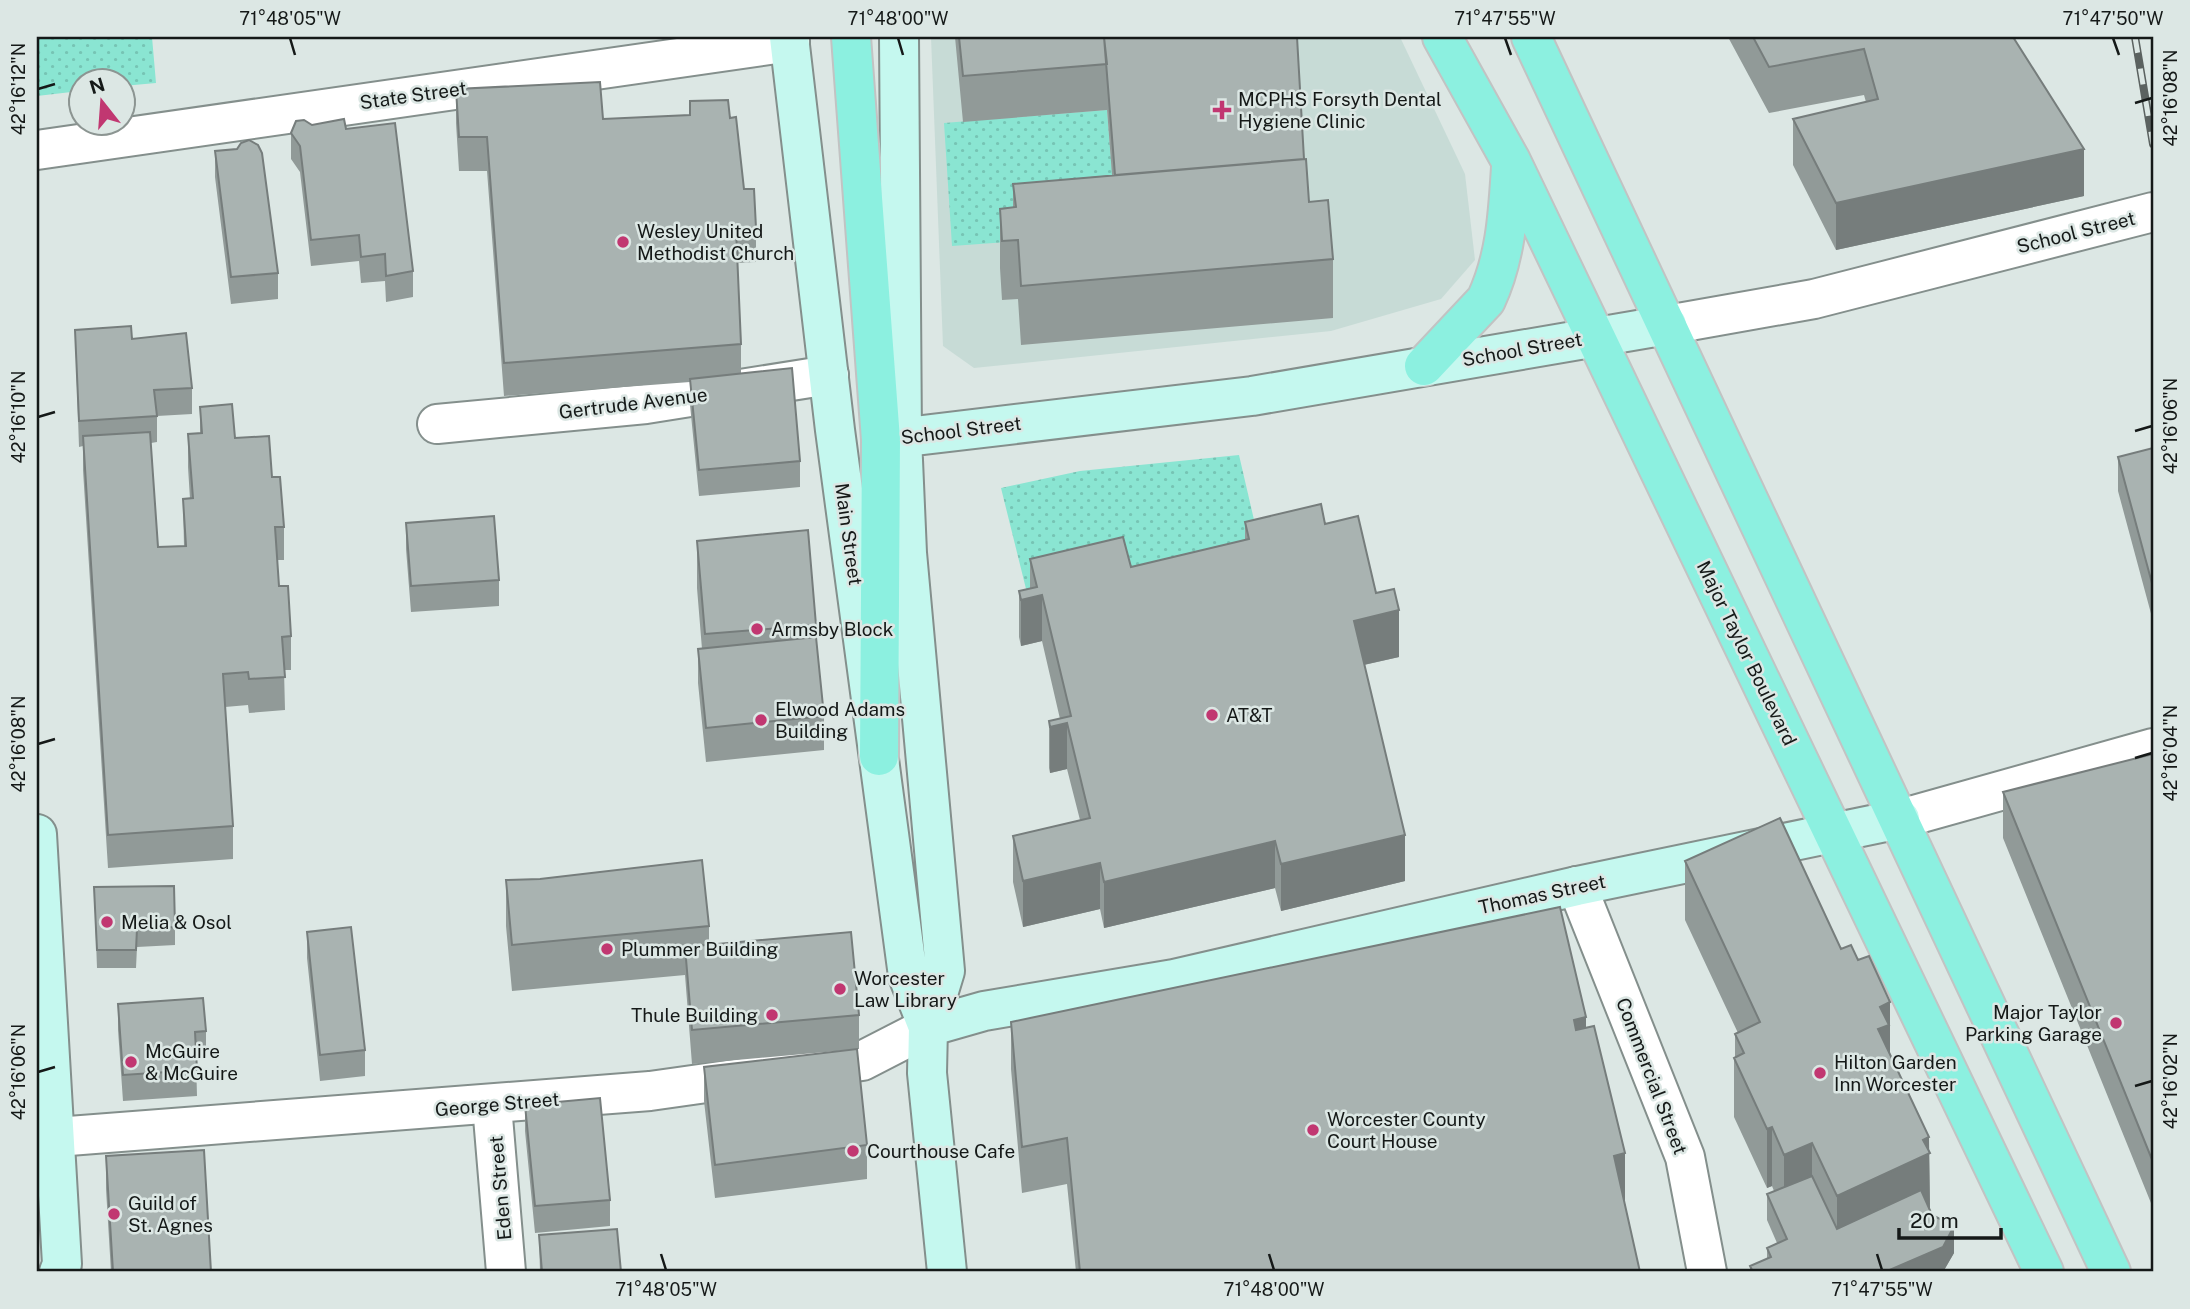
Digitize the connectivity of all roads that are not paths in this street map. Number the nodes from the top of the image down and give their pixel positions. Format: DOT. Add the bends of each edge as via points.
graph roads {
  1 [pos="851,37"];
  2 [pos="899,37"];
  3 [pos="1442,37"];
  4 [pos="1531,37"];
  5 [pos="790,39"];
  6 [pos="37,150"];
  7 [pos="1511,161"];
  8 [pos="2137,216"];
  9 [pos="1667,325"];
  10 [pos="1594,337"];
  11 [pos="1424,366"];
  12 [pos="829,375"];
  13 [pos="437,424"];
  14 [pos="891,438"];
  15 [pos="2153,748"];
  16 [pos="879,755"];
  17 [pos="1900,819"];
  18 [pos="37,834"];
  19 [pos="1835,834"];
  20 [pos="1577,886"];
  21 [pos="928,1027"];
  22 [pos="492,1105"];
  23 [pos="56,1137"];
  24 [pos="61,1270"];
  25 [pos="506,1272"];
  26 [pos="947,1272"];
  27 [pos="1707,1272"];
  28 [pos="2044,1272"];
  29 [pos="2111,1272"];
  1 -- 14 [label="main road"];
  2 -- 14 [label="main road, Main Street"];
  3 -- 7 [label="main road, Major Taylor Boulevard"];
  4 -- 9 [label="main road"];
  5 -- 6 [label="street, State Street"];
  5 -- 12 [label="main road, Main Street"];
  7 -- 10 [label="main road, Major Taylor Boulevard"];
  7 -- 11 [label="main road" via="1503,257 1486,300"];
  8 -- 9 [label="street, School Street" via="1814,299"];
  9 -- 10 [label="main road, School Street"];
  9 -- 17 [label="main road"];
  10 -- 11 [label="main road, School Street"];
  10 -- 19 [label="main road, Major Taylor Boulevard"];
  11 -- 14 [label="main road, School Street" via="1252,396"];
  12 -- 13 [label="street, Gertrude Avenue" via="646,404"];
  12 -- 16 [label="main road, Main Street"];
  14 -- 16 [label="main road"];
  14 -- 21 [label="main road, Main Street" via="907,553 944,971"];
  15 -- 17 [label="street, Thomas Street"];
  16 -- 21 [label="main road, Main Street" via="908,976"];
  17 -- 19 [label="main road, Thomas Street"];
  17 -- 29 [label="main road"];
  18 -- 23 [label="main road"];
  19 -- 20 [label="main road, Thomas Street"];
  19 -- 28 [label="main road, Major Taylor Boulevard"];
  20 -- 21 [label="main road, Thomas Street" via="1174,979 984,1011"];
  20 -- 27 [label="street, Commercial Street" via="1685,1157"];
  21 -- 22 [label="street, George Street" via="862,1061 650,1091"];
  21 -- 26 [label="main road, Main Street" via="927,1073"];
  22 -- 23 [label="street, George Street"];
  22 -- 25 [label="street, Eden Street"];
  23 -- 24 [label="main road"];
}
